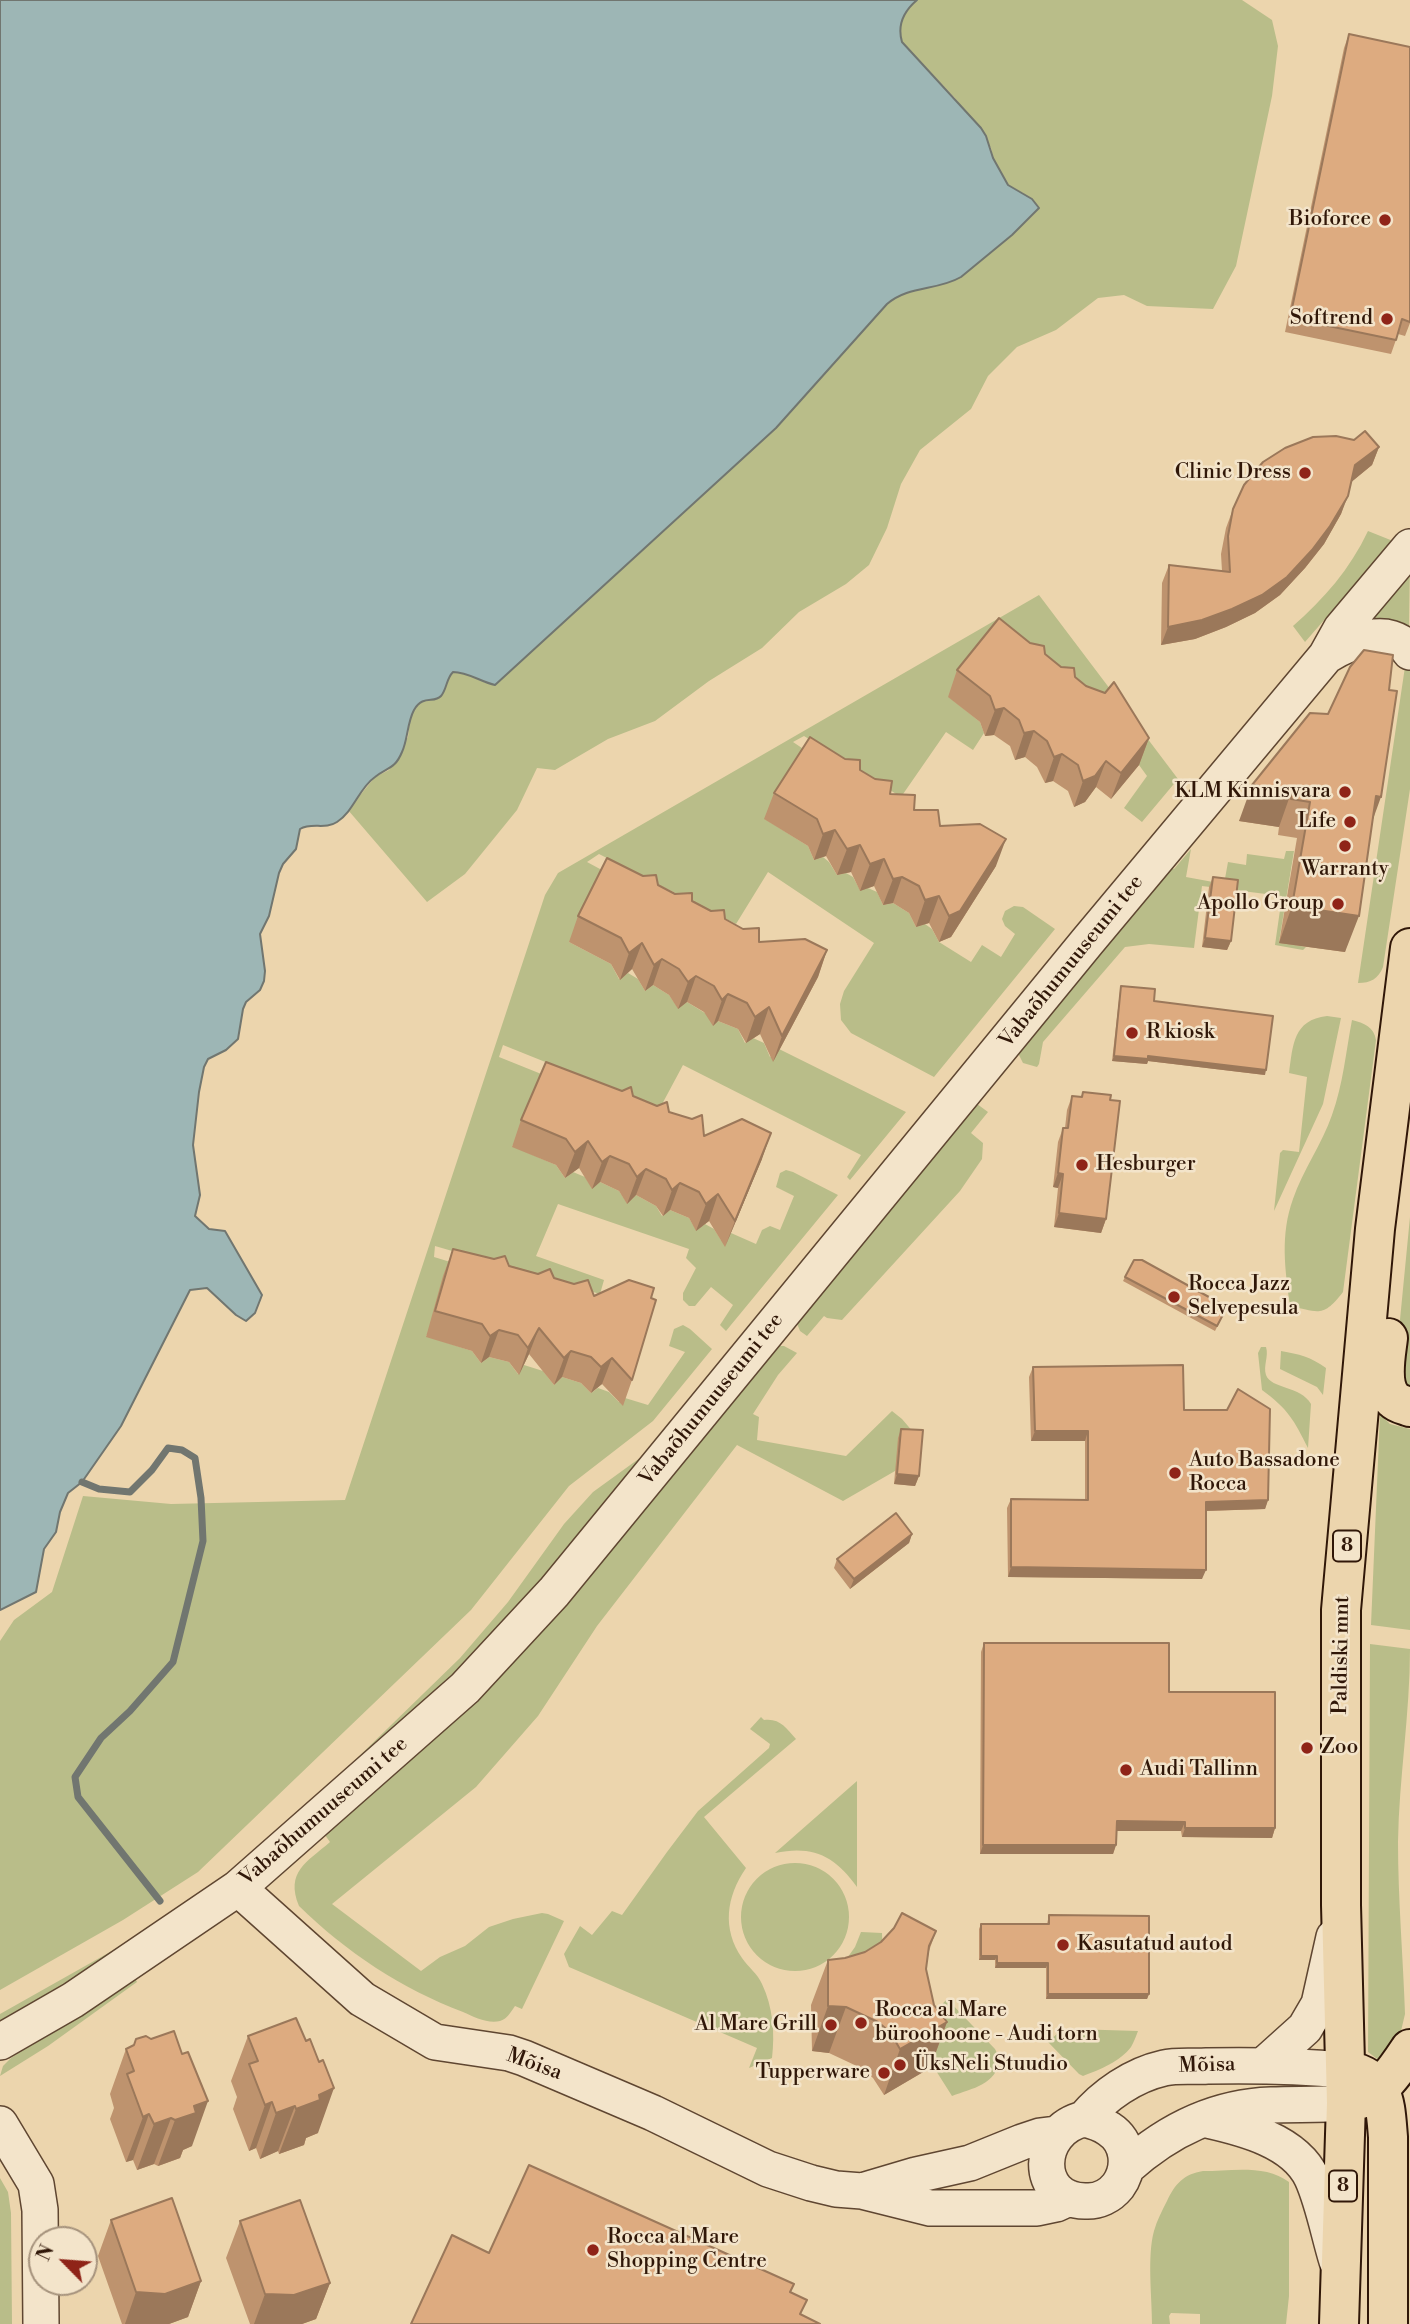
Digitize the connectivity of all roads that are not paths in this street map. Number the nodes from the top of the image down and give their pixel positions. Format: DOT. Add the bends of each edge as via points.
graph roads {
  1 [pos="1410,547"];
  2 [pos="1410,652"];
  3 [pos="1326,656"];
  4 [pos="1410,948"];
  5 [pos="1375,1229"];
  6 [pos="1410,1407"];
  7 [pos="239,1888"];
  8 [pos="1341,1905"];
  9 [pos="0,2042"];
  10 [pos="1410,2049"];
  11 [pos="1265,2064"];
  12 [pos="1346,2087"];
  13 [pos="1380,2088"];
  14 [pos="1204,2119"];
  15 [pos="0,2124"];
  16 [pos="1070,2126"];
  17 [pos="1126,2168"];
  18 [pos="862,2191"];
  19 [pos="1069,2198"];
  20 [pos="1339,2269"];
  21 [pos="41,2324"];
  22 [pos="1339,2324"];
  23 [pos="1388,2324"];
  1 -- 3 [label="street, Vabaõhumuuseumi tee" via="1342,629"];
  2 -- 3 [label="street" via="1389,639 1368,638"];
  3 -- 7 [label="street, Vabaõhumuuseumi tee" via="554,1592 465,1688"];
  4 -- 5 [label="main road, Paldiski mnt / 8"];
  5 -- 6 [label="main road" via="1390,1301 1387,1391 1395,1401"];
  5 -- 8 [label="main road, Paldiski mnt / 8" via="1341,1611"];
  7 -- 9 [label="street, Vabaõhumuuseumi tee" via="73,2000"];
  7 -- 18 [label="street, Mõisa" via="362,1999 435,2042 524,2058 768,2169 836,2189"];
  8 -- 11 [label="street" via="1319,2004 1305,2028"];
  8 -- 12 [label="main road, Paldiski mnt / 8"];
  10 -- 13 [label="main road"];
  11 -- 12 [label="street, Mõisa"];
  11 -- 16 [label="street, Mõisa" via="1165,2067 1111,2093"];
  12 -- 13 [label="main road" via="1357,2072"];
  12 -- 14 [label="street, Mõisa"];
  12 -- 20 [label="main road, Paldiski mnt / 8"];
  13 -- 23 [label="main road" via="1388,2137"];
  14 -- 17 [label="street, Mõisa" via="1172,2132"];
  14 -- 20 [label="street" via="1246,2129 1297,2160 1311,2177"];
  15 -- 21 [label="street" via="36,2184"];
  16 -- 17 [label="street" via="1111,2129 1121,2140"];
  16 -- 18 [label="street, Mõisa" via="970,2163"];
  16 -- 19 [label="street" via="1047,2151 1052,2184"];
  17 -- 19 [label="street" via="1115,2190 1105,2197 1093,2201"];
  18 -- 19 [label="street, Mõisa" via="930,2208 1037,2208"];
  20 -- 22 [label="main road, Paldiski mnt / 8"];
}
